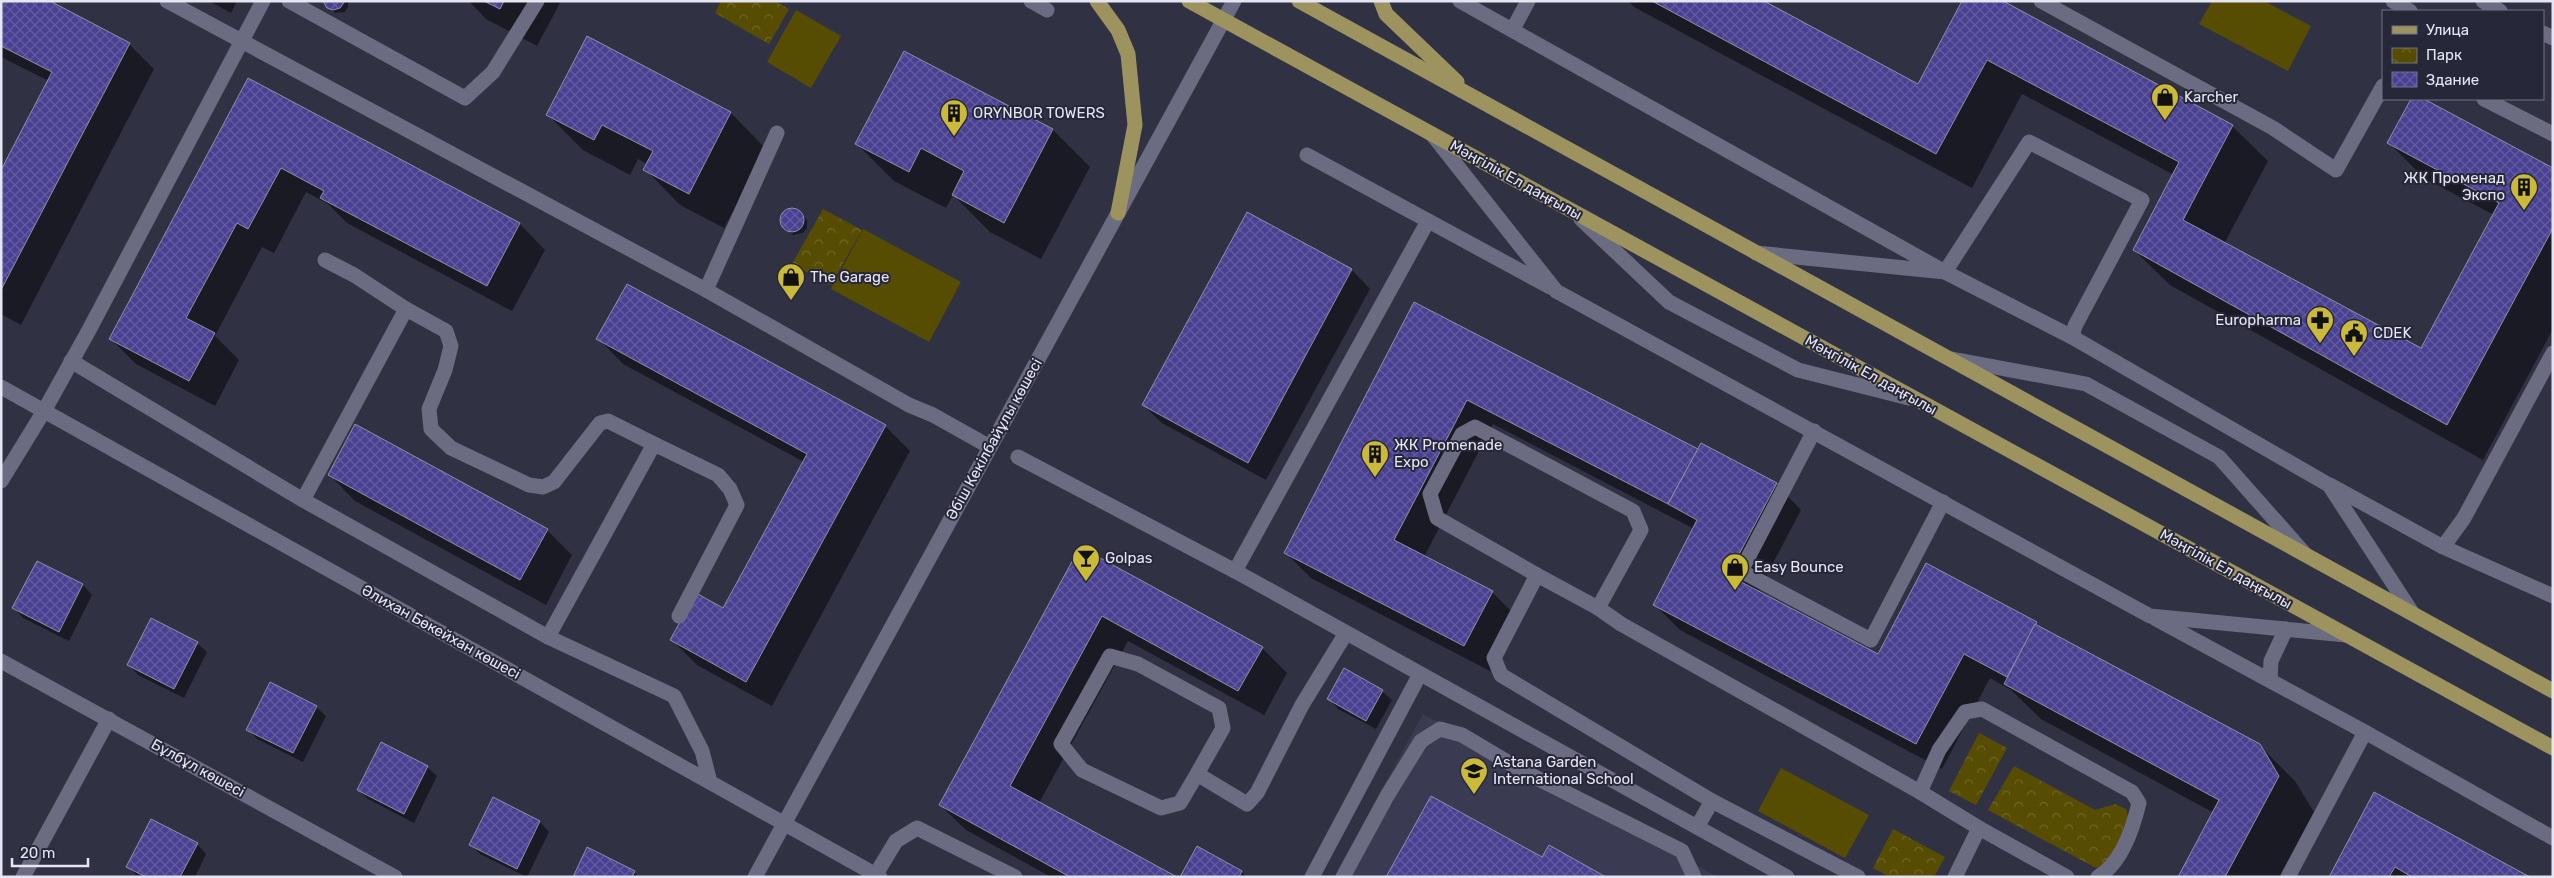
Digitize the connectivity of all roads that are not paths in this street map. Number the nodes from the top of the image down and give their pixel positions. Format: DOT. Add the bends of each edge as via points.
graph roads {
  1 [pos="167,1"];
  2 [pos="263,1"];
  3 [pos="289,1"];
  4 [pos="537,1"];
  5 [pos="1031,1"];
  6 [pos="1097,1"];
  7 [pos="1189,1"];
  8 [pos="1234,1"];
  9 [pos="1300,1"];
  10 [pos="1381,1"];
  11 [pos="1460,1"];
  12 [pos="1528,1"];
  13 [pos="2041,1"];
  14 [pos="2393,1"];
  15 [pos="2483,1"];
  16 [pos="1047,10"];
  17 [pos="2408,10"];
  18 [pos="2498,10"];
  19 [pos="1224,20"];
  20 [pos="1513,29"];
  21 [pos="242,43"];
  22 [pos="2382,88"];
  23 [pos="1473,97"];
  24 [pos="2486,100"];
  25 [pos="776,132"];
  26 [pos="1432,134"];
  27 [pos="2553,134"];
  28 [pos="1307,155"];
  29 [pos="1572,211"];
  30 [pos="1118,213"];
  31 [pos="1428,221"];
  32 [pos="1756,253"];
  33 [pos="325,260"];
  34 [pos="1946,272"];
  35 [pos="706,290"];
  36 [pos="1556,291"];
  37 [pos="406,309"];
  38 [pos="2072,338"];
  39 [pos="2553,353"];
  40 [pos="1946,358"];
  41 [pos="71,361"];
  42 [pos="1,387"];
  43 [pos="1919,401"];
  44 [pos="44,411"];
  45 [pos="1814,431"];
  46 [pos="654,444"];
  47 [pos="990,446"];
  48 [pos="1018,457"];
  49 [pos="1,481"];
  50 [pos="2329,485"];
  51 [pos="302,500"];
  52 [pos="1943,502"];
  53 [pos="2444,546"];
  54 [pos="2305,554"];
  55 [pos="1235,571"];
  56 [pos="1537,575"];
  57 [pos="2553,596"];
  58 [pos="1598,608"];
  59 [pos="2413,614"];
  60 [pos="679,616"];
  61 [pos="2150,616"];
  62 [pos="2286,629"];
  63 [pos="1346,633"];
  64 [pos="2346,635"];
  65 [pos="548,637"];
  66 [pos="1,661"];
  67 [pos="1420,674"];
  68 [pos="2270,680"];
  69 [pos="2553,691"];
  70 [pos="109,720"];
  71 [pos="2365,732"];
  72 [pos="2553,748"];
  73 [pos="1198,774"];
  74 [pos="710,782"];
  75 [pos="1920,792"];
  76 [pos="1712,801"];
  77 [pos="784,823"];
  78 [pos="1697,827"];
  79 [pos="1979,828"];
  80 [pos="2553,838"];
  81 [pos="878,876"];
  82 [pos="24,877"];
  83 [pos="395,877"];
  84 [pos="755,877"];
  85 [pos="1015,877"];
  86 [pos="1312,877"];
  87 [pos="1343,877"];
  88 [pos="1694,877"];
  89 [pos="1787,877"];
  90 [pos="1858,877"];
  91 [pos="1955,877"];
  92 [pos="2066,877"];
  93 [pos="2098,877"];
  94 [pos="2288,877"];
  1 -- 21 [label="street"];
  2 -- 21 [label="street"];
  3 -- 4 [label="street" via="465,98 493,72"];
  5 -- 16 [label="street"];
  6 -- 30 [label="main road" via="1118,30 1128,54 1135,125"];
  7 -- 19 [label="main road, Мәңгілік Ел даңғылы"];
  8 -- 19 [label="street, Әбіш Кекілбайұлы көшесі"];
  9 -- 23 [label="main road"];
  10 -- 23 [label="main road" via="1386,14"];
  11 -- 20 [label="street"];
  12 -- 20 [label="street"];
  13 -- 22 [label="street" via="2273,128 2336,170"];
  14 -- 17 [label="street"];
  15 -- 18 [label="street"];
  19 -- 26 [label="main road, Мәңгілік Ел даңғылы"];
  19 -- 30 [label="street, Әбіш Кекілбайұлы көшесі"];
  20 -- 34 [label="street"];
  21 -- 35 [label="street"];
  21 -- 41 [label="street"];
  23 -- 32 [label="main road"];
  24 -- 27 [label="street"];
  25 -- 35 [label="street"];
  26 -- 29 [label="main road, Мәңгілік Ел даңғылы"];
  26 -- 36 [label="street"];
  28 -- 31 [label="street"];
  29 -- 43 [label="main road, Мәңгілік Ел даңғылы"];
  29 -- 43 [label="street" via="1669,302 1798,370"];
  30 -- 47 [label="street, Әбіш Кекілбайұлы көшесі"];
  31 -- 36 [label="street"];
  31 -- 55 [label="street"];
  32 -- 34 [label="street"];
  32 -- 40 [label="main road"];
  33 -- 37 [label="street"];
  34 -- 38 [label="street"];
  34 -- 38 [label="street" via="2028,142 2133,195 2142,200 2075,326"];
  35 -- 47 [label="street" via="909,405"];
  36 -- 45 [label="street"];
  37 -- 46 [label="street" via="446,331 449,338 451,346 445,370 429,409 431,430 451,448 528,485 544,486 554,482 600,423 608,421"];
  37 -- 51 [label="street"];
  38 -- 50 [label="street"];
  39 -- 53 [label="street" via="2464,518"];
  40 -- 54 [label="main road"];
  40 -- 54 [label="street" via="2086,384 2219,457"];
  41 -- 44 [label="street"];
  41 -- 51 [label="street"];
  42 -- 44 [label="street, Әлихан Бөкейхан көшесі"];
  43 -- 64 [label="main road, Мәңгілік Ел даңғылы"];
  44 -- 49 [label="street"];
  44 -- 74 [label="street, Әлихан Бөкейхан көшесі"];
  45 -- 52 [label="street"];
  45 -- 52 [label="street" via="1741,571 1871,640"];
  46 -- 60 [label="street" via="718,475 737,504"];
  46 -- 65 [label="street"];
  47 -- 77 [label="street, Әбіш Кекілбайұлы көшесі"];
  48 -- 55 [label="street"];
  50 -- 53 [label="street"];
  50 -- 59 [label="street"];
  51 -- 65 [label="street"];
  52 -- 61 [label="street"];
  53 -- 57 [label="street"];
  54 -- 59 [label="main road"];
  55 -- 63 [label="street"];
  56 -- 58 [label="street"];
  56 -- 58 [label="street" via="1437,518 1430,494 1462,434 1475,427 1633,511 1641,530"];
  56 -- 76 [label="street" via="1494,658 1500,674"];
  58 -- 75 [label="street" via="1620,624"];
  59 -- 69 [label="main road"];
  61 -- 62 [label="street"];
  61 -- 68 [label="street"];
  62 -- 64 [label="street"];
  62 -- 68 [label="street" via="2271,661"];
  63 -- 67 [label="street"];
  63 -- 73 [label="street" via="1302,705 1257,794 1248,804"];
  64 -- 72 [label="main road, Мәңгілік Ел даңғылы"];
  65 -- 74 [label="street" via="674,696 702,751"];
  66 -- 70 [label="street, Бұлбұл көшесі"];
  67 -- 78 [label="street"];
  67 -- 86 [label="street"];
  68 -- 71 [label="street"];
  70 -- 82 [label="street"];
  70 -- 83 [label="street, Бұлбұл көшесі"];
  71 -- 80 [label="street"];
  71 -- 94 [label="street"];
  73 -- 73 [label="street" via="1223,728 1219,708 1138,664 1110,656 1061,744 1082,770 1161,808 1180,804"];
  74 -- 77 [label="street, Әлихан Бөкейхан көшесі"];
  75 -- 79 [label="street"];
  75 -- 93 [label="street" via="1939,750 1964,712 1982,709 2132,792 2139,803 2133,829 2108,871"];
  76 -- 78 [label="street"];
  76 -- 90 [label="street"];
  77 -- 81 [label="street, Әлихан Бөкейхан көшесі"];
  77 -- 84 [label="street, Әбіш Кекілбайұлы көшесі"];
  78 -- 89 [label="street"];
  79 -- 91 [label="street"];
  79 -- 92 [label="street"];
  81 -- 85 [label="street" via="896,841 917,828"];
  87 -- 88 [label="street" via="1421,741 1440,729 1462,736 1521,770 1682,851"];
}
